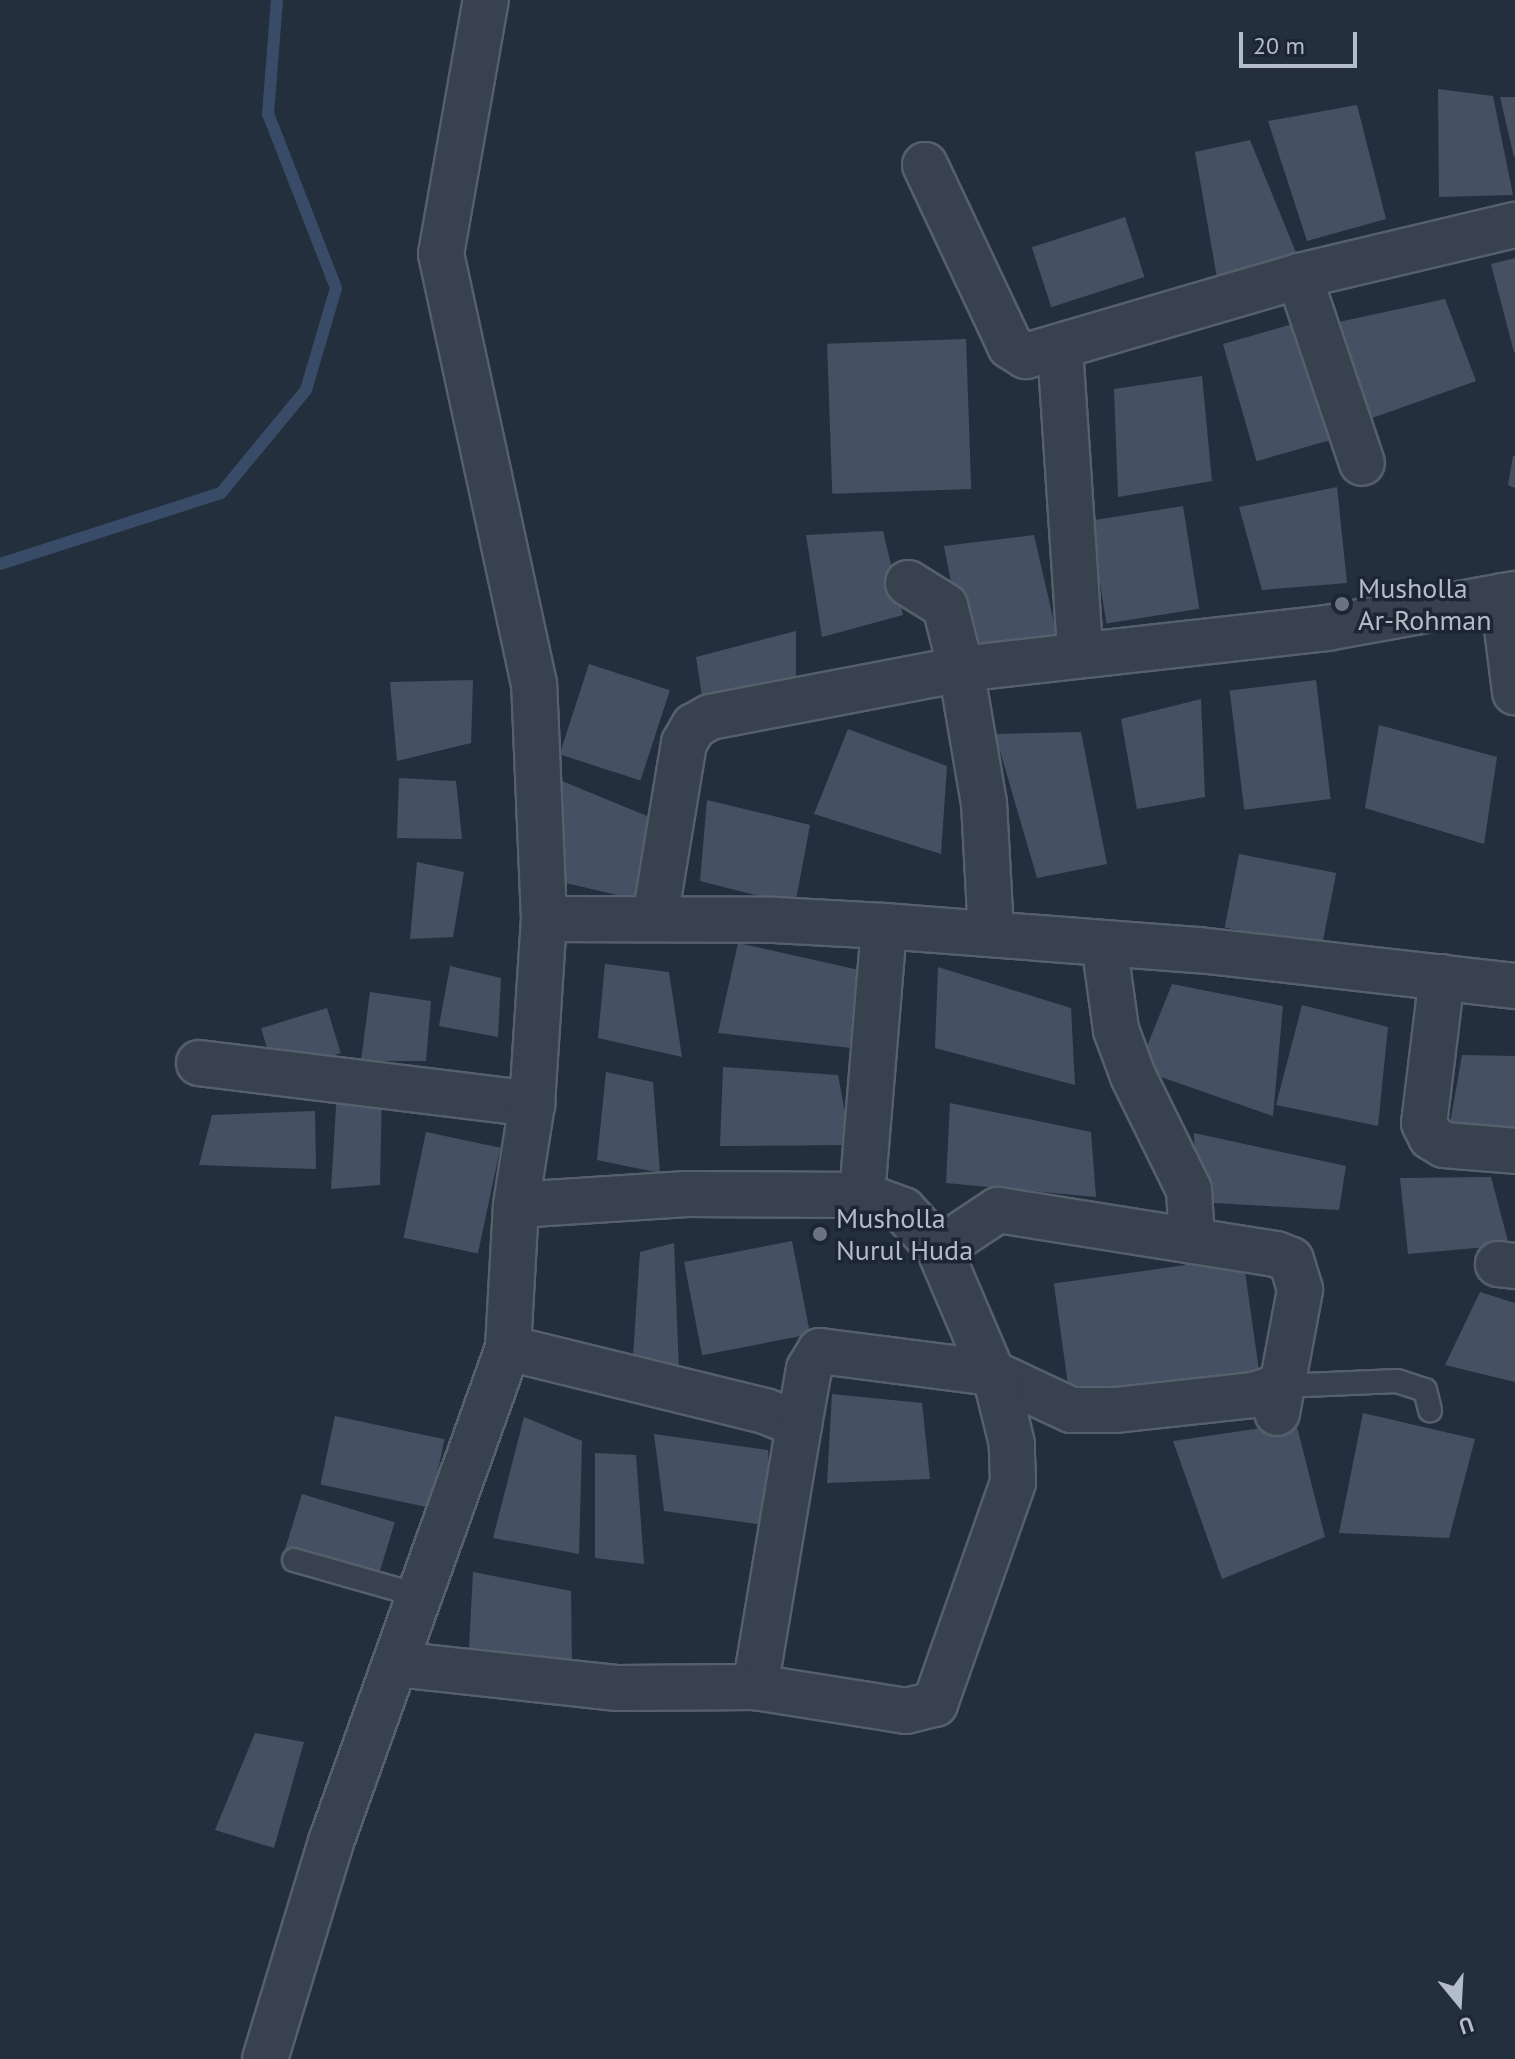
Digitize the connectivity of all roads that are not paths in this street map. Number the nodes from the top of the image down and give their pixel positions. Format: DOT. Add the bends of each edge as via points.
graph roads {
  1 [pos="486,0"];
  2 [pos="925,165"];
  3 [pos="1515,225"];
  4 [pos="1299,276"];
  5 [pos="1060,348"];
  6 [pos="1362,463"];
  7 [pos="908,583"];
  8 [pos="1509,595"];
  9 [pos="1080,651"];
  10 [pos="961,669"];
  11 [pos="1515,692"];
  12 [pos="655,918"];
  13 [pos="544,919"];
  14 [pos="884,926"];
  15 [pos="991,934"];
  16 [pos="1104,943"];
  17 [pos="1442,977"];
  18 [pos="1515,986"];
  19 [pos="199,1063"];
  20 [pos="532,1104"];
  21 [pos="1515,1151"];
  22 [pos="862,1195"];
  23 [pos="516,1205"];
  24 [pos="1192,1241"];
  25 [pos="939,1249"];
  26 [pos="508,1348"];
  27 [pos="992,1373"];
  28 [pos="1280,1399"];
  29 [pos="1430,1410"];
  30 [pos="799,1425"];
  31 [pos="294,1560"];
  32 [pos="420,1596"];
  33 [pos="396,1664"];
  34 [pos="755,1687"];
  35 [pos="265,2059"];
  1 -- 13 [label="street" via="441,254 534,684"];
  2 -- 5 [label="street" via="1010,346 1026,356"];
  3 -- 4 [label="street"];
  4 -- 5 [label="street"];
  4 -- 6 [label="street"];
  5 -- 9 [label="street"];
  7 -- 10 [label="street" via="945,606"];
  8 -- 9 [label="street" via="1327,628"];
  8 -- 11 [label="street"];
  9 -- 10 [label="street"];
  10 -- 12 [label="street" via="744,709 694,726 684,743"];
  10 -- 15 [label="street" via="984,803"];
  12 -- 13 [label="street"];
  12 -- 14 [label="street"];
  13 -- 20 [label="street"];
  14 -- 15 [label="street"];
  14 -- 22 [label="street"];
  15 -- 16 [label="street"];
  16 -- 17 [label="street"];
  16 -- 24 [label="street" via="1116,1030 1189,1190"];
  17 -- 18 [label="street"];
  17 -- 21 [label="street" via="1424,1123 1431,1137 1444,1145"];
  19 -- 20 [label="street"];
  20 -- 23 [label="street"];
  22 -- 23 [label="street" via="687,1194"];
  22 -- 25 [label="street" via="903,1210"];
  23 -- 26 [label="street"];
  24 -- 25 [label="street" via="998,1210"];
  24 -- 28 [label="street" via="1276,1254 1291,1260 1299,1272"];
  25 -- 27 [label="street"];
  26 -- 30 [label="street" via="765,1411"];
  26 -- 32 [label="street"];
  27 -- 28 [label="street" via="1071,1410 1254,1395"];
  27 -- 30 [label="street" via="820,1351 809,1369"];
  27 -- 34 [label="street" via="1012,1444 1013,1482 935,1704 906,1711"];
  28 -- 29 [label="lane" via="1397,1381 1425,1390"];
  30 -- 34 [label="street"];
  31 -- 32 [label="lane"];
  32 -- 33 [label="street"];
  33 -- 34 [label="street" via="618,1688"];
  33 -- 35 [label="street" via="331,1842"];
}
